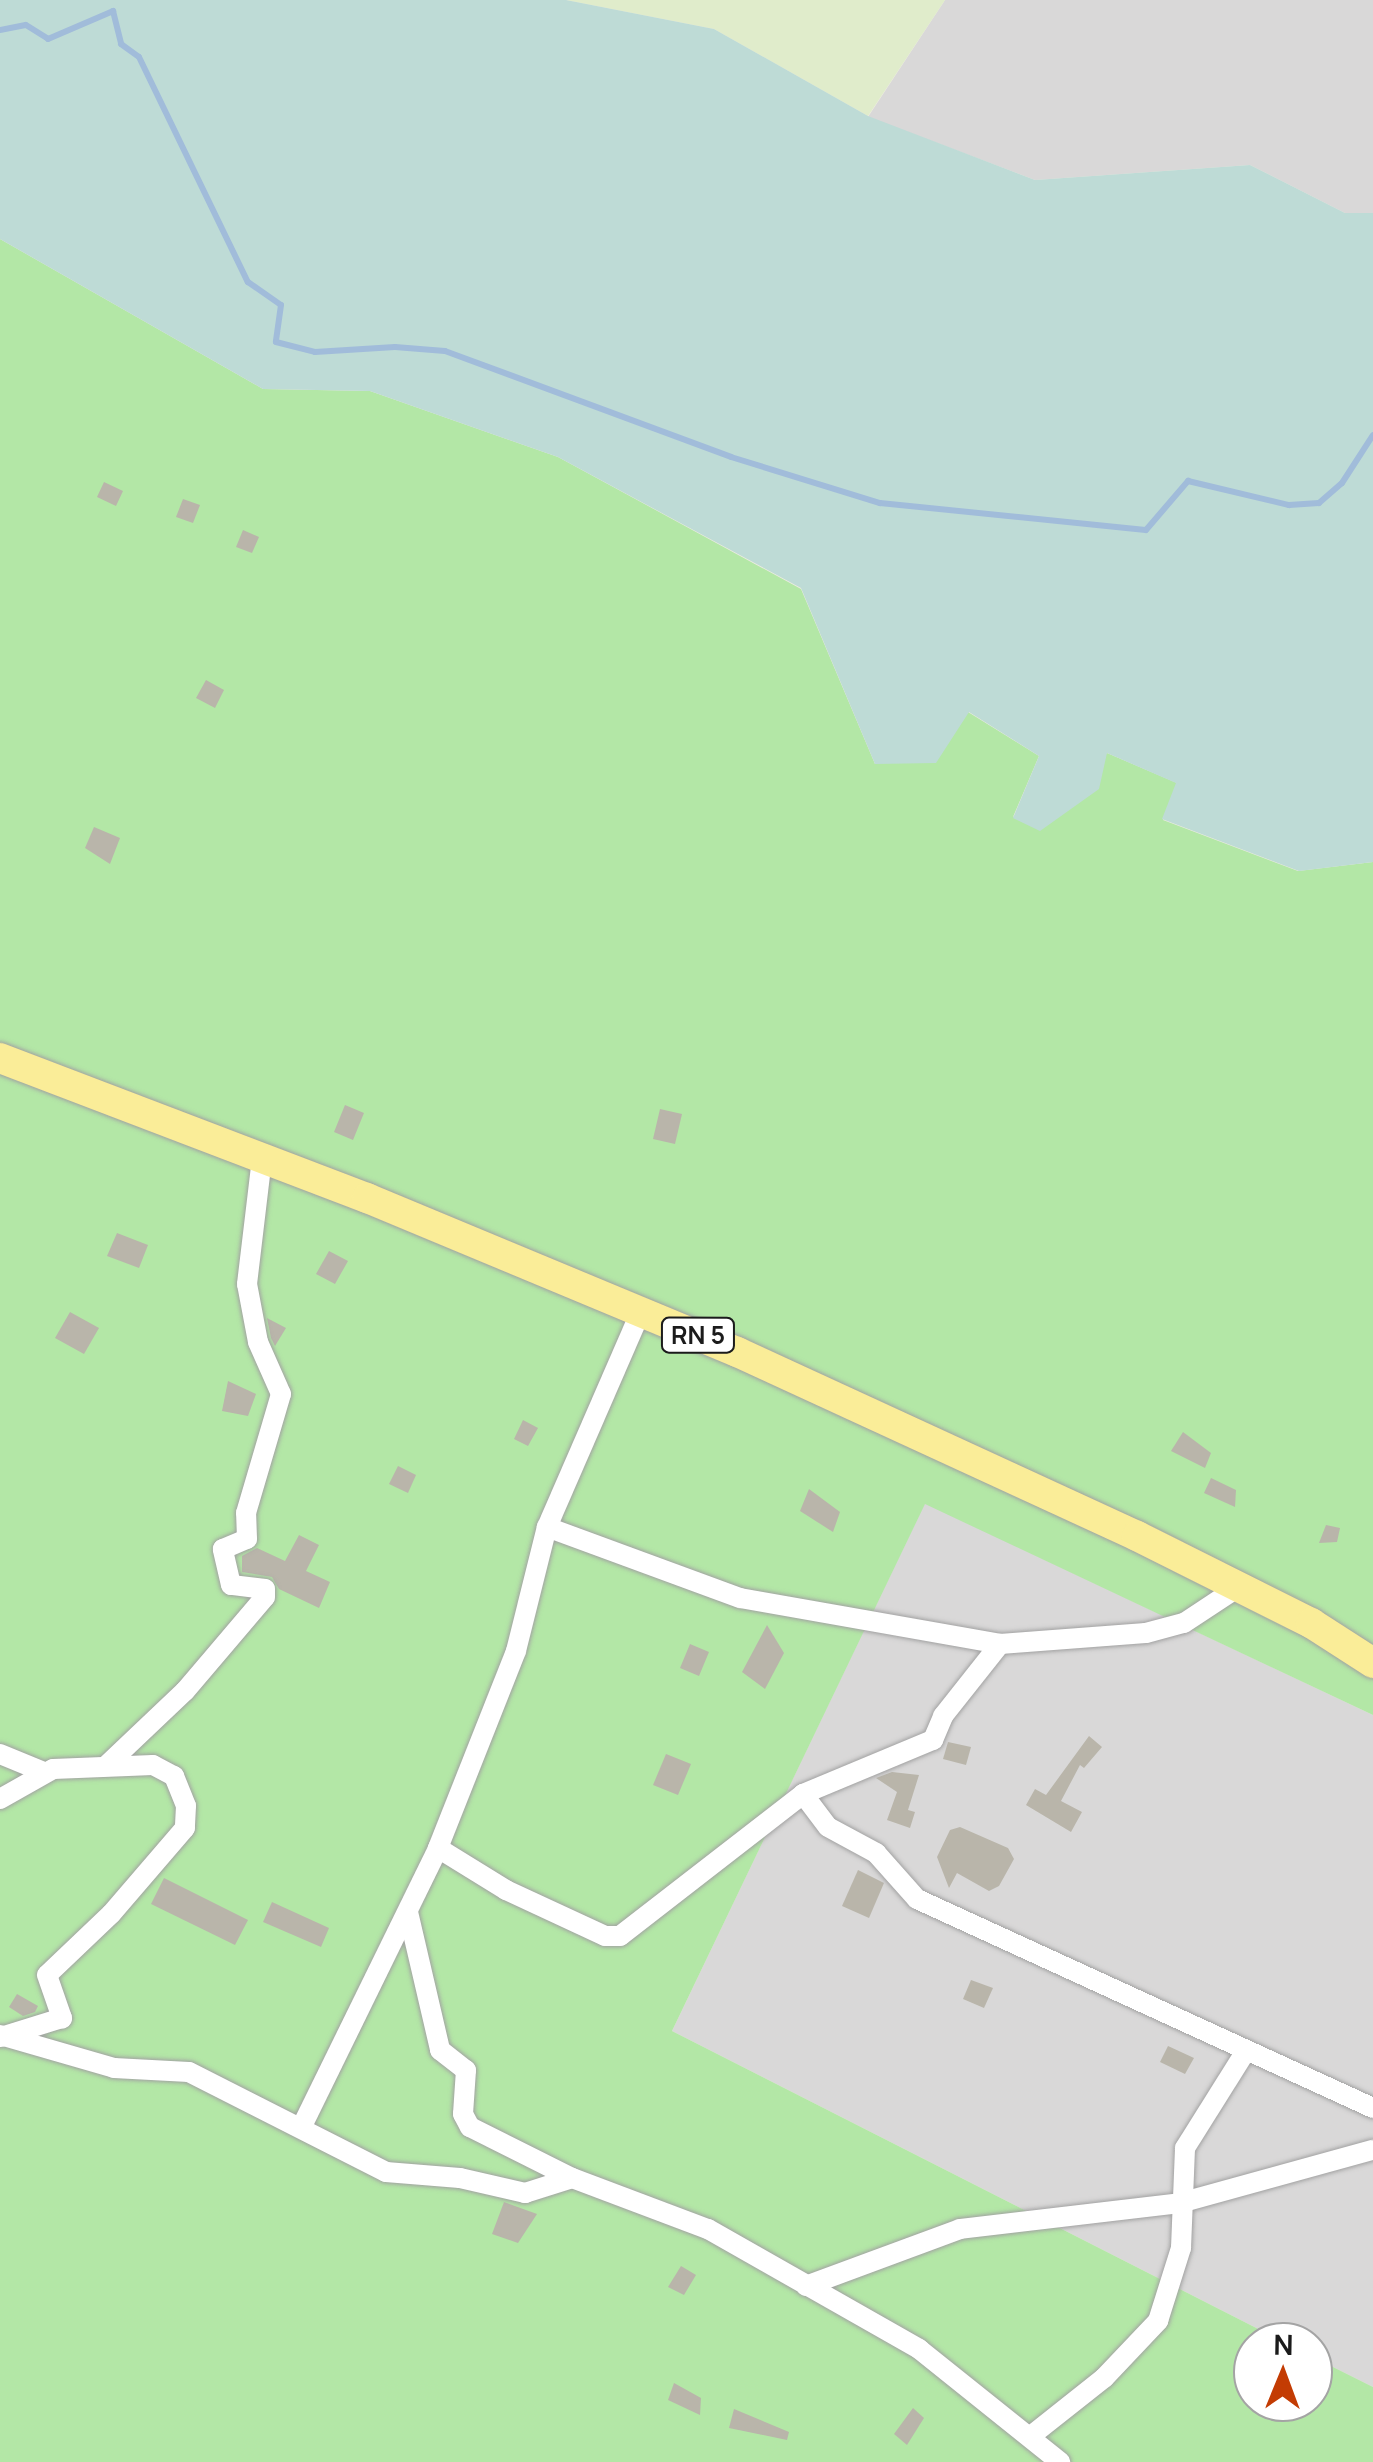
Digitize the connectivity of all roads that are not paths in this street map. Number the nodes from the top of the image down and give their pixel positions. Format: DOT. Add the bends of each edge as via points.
graph roads {
  1 [pos="0,1058"];
  2 [pos="262,1159"];
  3 [pos="641,1311"];
  4 [pos="547,1526"];
  5 [pos="1240,1586"];
  6 [pos="1000,1644"];
  7 [pos="1373,1663"];
  8 [pos="0,1754"];
  9 [pos="108,1764"];
  10 [pos="44,1772"];
  11 [pos="802,1794"];
  12 [pos="0,1798"];
  13 [pos="438,1848"];
  14 [pos="408,1912"];
  15 [pos="1,2036"];
  16 [pos="1244,2054"];
  17 [pos="1373,2108"];
  18 [pos="302,2126"];
  19 [pos="1373,2150"];
  20 [pos="572,2178"];
  21 [pos="1180,2203"];
  22 [pos="806,2286"];
  23 [pos="1032,2435"];
  24 [pos="1060,2462"];
  1 -- 2 [label="main road, RN 5"];
  2 -- 3 [label="main road, RN 5"];
  2 -- 9 [label="street" via="247,1284 258,1342 281,1394 246,1513 247,1538 222,1548 231,1585 265,1589 265,1596 185,1691"];
  3 -- 4 [label="street"];
  3 -- 5 [label="main road, RN 5"];
  4 -- 6 [label="street" via="740,1598"];
  4 -- 13 [label="street" via="516,1652"];
  5 -- 6 [label="street" via="1184,1623 1146,1633"];
  5 -- 7 [label="main road, RN 5"];
  6 -- 11 [label="street" via="943,1716 933,1740"];
  8 -- 10 [label="street"];
  9 -- 10 [label="street"];
  9 -- 15 [label="street" via="153,1765 174,1776 184,1790 184,1828 111,1914 47,1975 62,2018"];
  10 -- 12 [label="street"];
  11 -- 13 [label="street" via="612,1938 506,1890"];
  11 -- 16 [label="street" via="828,1827 876,1852 918,1899"];
  13 -- 14 [label="street"];
  14 -- 18 [label="street"];
  14 -- 20 [label="street" via="440,2050 466,2070 464,2122 489,2141"];
  15 -- 18 [label="street" via="114,2068 189,2072"];
  16 -- 17 [label="street"];
  16 -- 21 [label="street" via="1185,2148"];
  18 -- 20 [label="street" via="400,2175 460,2178 525,2192"];
  19 -- 21 [label="street"];
  20 -- 22 [label="street" via="708,2229"];
  21 -- 22 [label="street" via="972,2226"];
  21 -- 23 [label="street" via="1173,2282 1150,2334"];
  22 -- 23 [label="street" via="918,2349"];
  23 -- 24 [label="street"];
}
